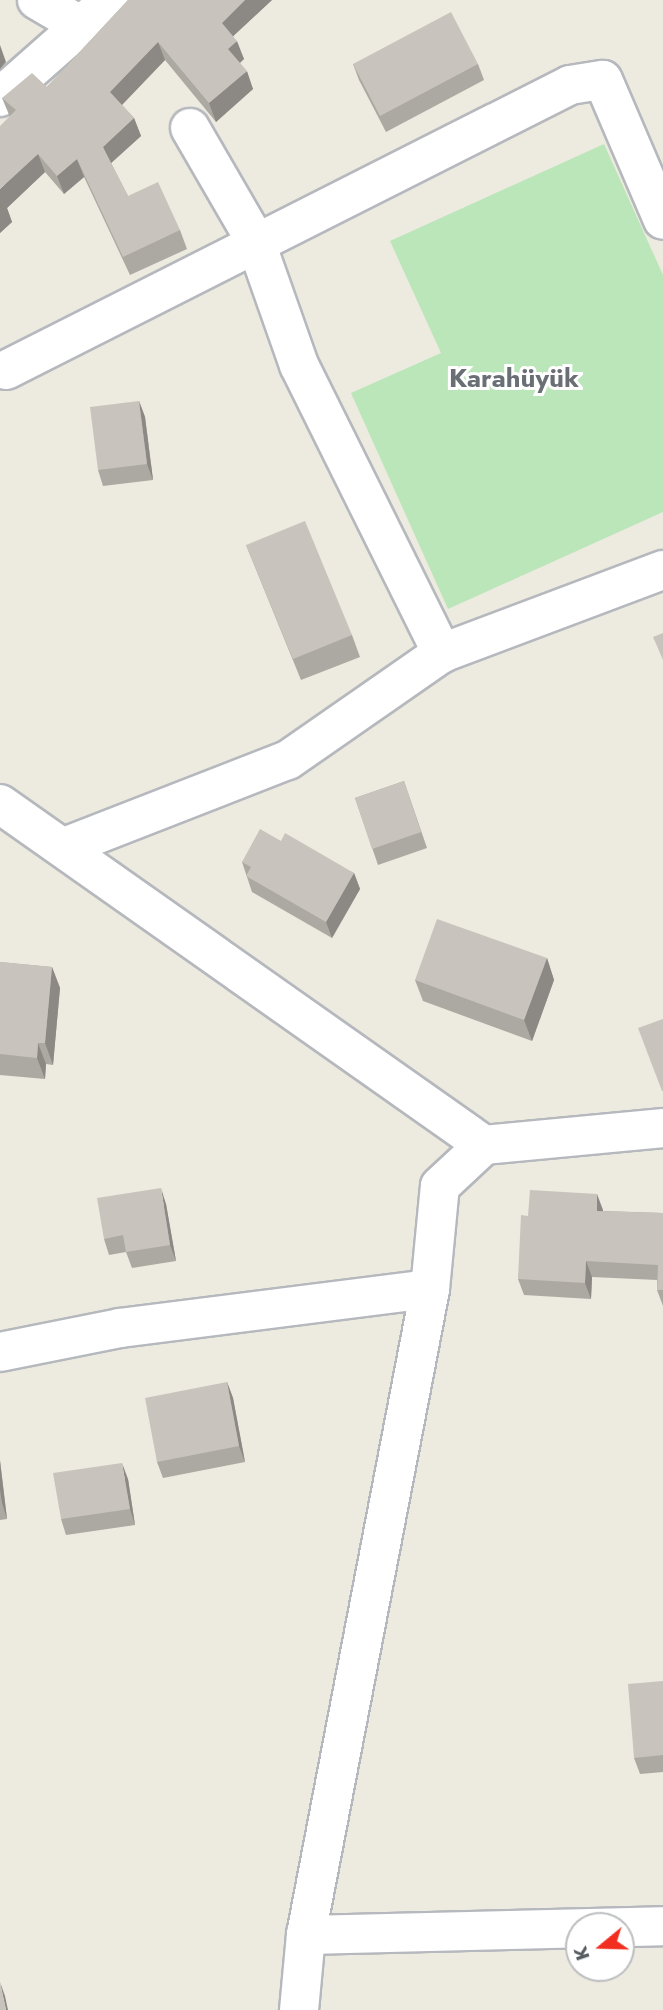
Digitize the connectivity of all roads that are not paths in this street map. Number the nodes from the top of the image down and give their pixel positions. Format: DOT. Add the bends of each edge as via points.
graph roads {
  1 [pos="37,0"];
  2 [pos="110,0"];
  3 [pos="80,25"];
  4 [pos="0,97"];
  5 [pos="190,128"];
  6 [pos="663,220"];
  7 [pos="255,240"];
  8 [pos="6,370"];
  9 [pos="663,570"];
  10 [pos="442,653"];
  11 [pos="0,804"];
  12 [pos="67,846"];
  13 [pos="663,1128"];
  14 [pos="484,1144"];
  15 [pos="430,1289"];
  16 [pos="0,1352"];
  17 [pos="663,1926"];
  18 [pos="306,1935"];
  19 [pos="299,2010"];
  1 -- 3 [label="street"];
  2 -- 3 [label="street"];
  3 -- 4 [label="street"];
  5 -- 7 [label="street"];
  6 -- 7 [label="street" via="603,80 570,85"];
  7 -- 8 [label="street"];
  7 -- 10 [label="street" via="299,365"];
  9 -- 10 [label="street"];
  10 -- 12 [label="street" via="288,760"];
  11 -- 12 [label="street"];
  12 -- 14 [label="street"];
  13 -- 14 [label="street"];
  14 -- 15 [label="street" via="440,1186"];
  15 -- 16 [label="street" via="120,1328"];
  15 -- 18 [label="street"];
  17 -- 18 [label="street"];
  18 -- 19 [label="street"];
}
